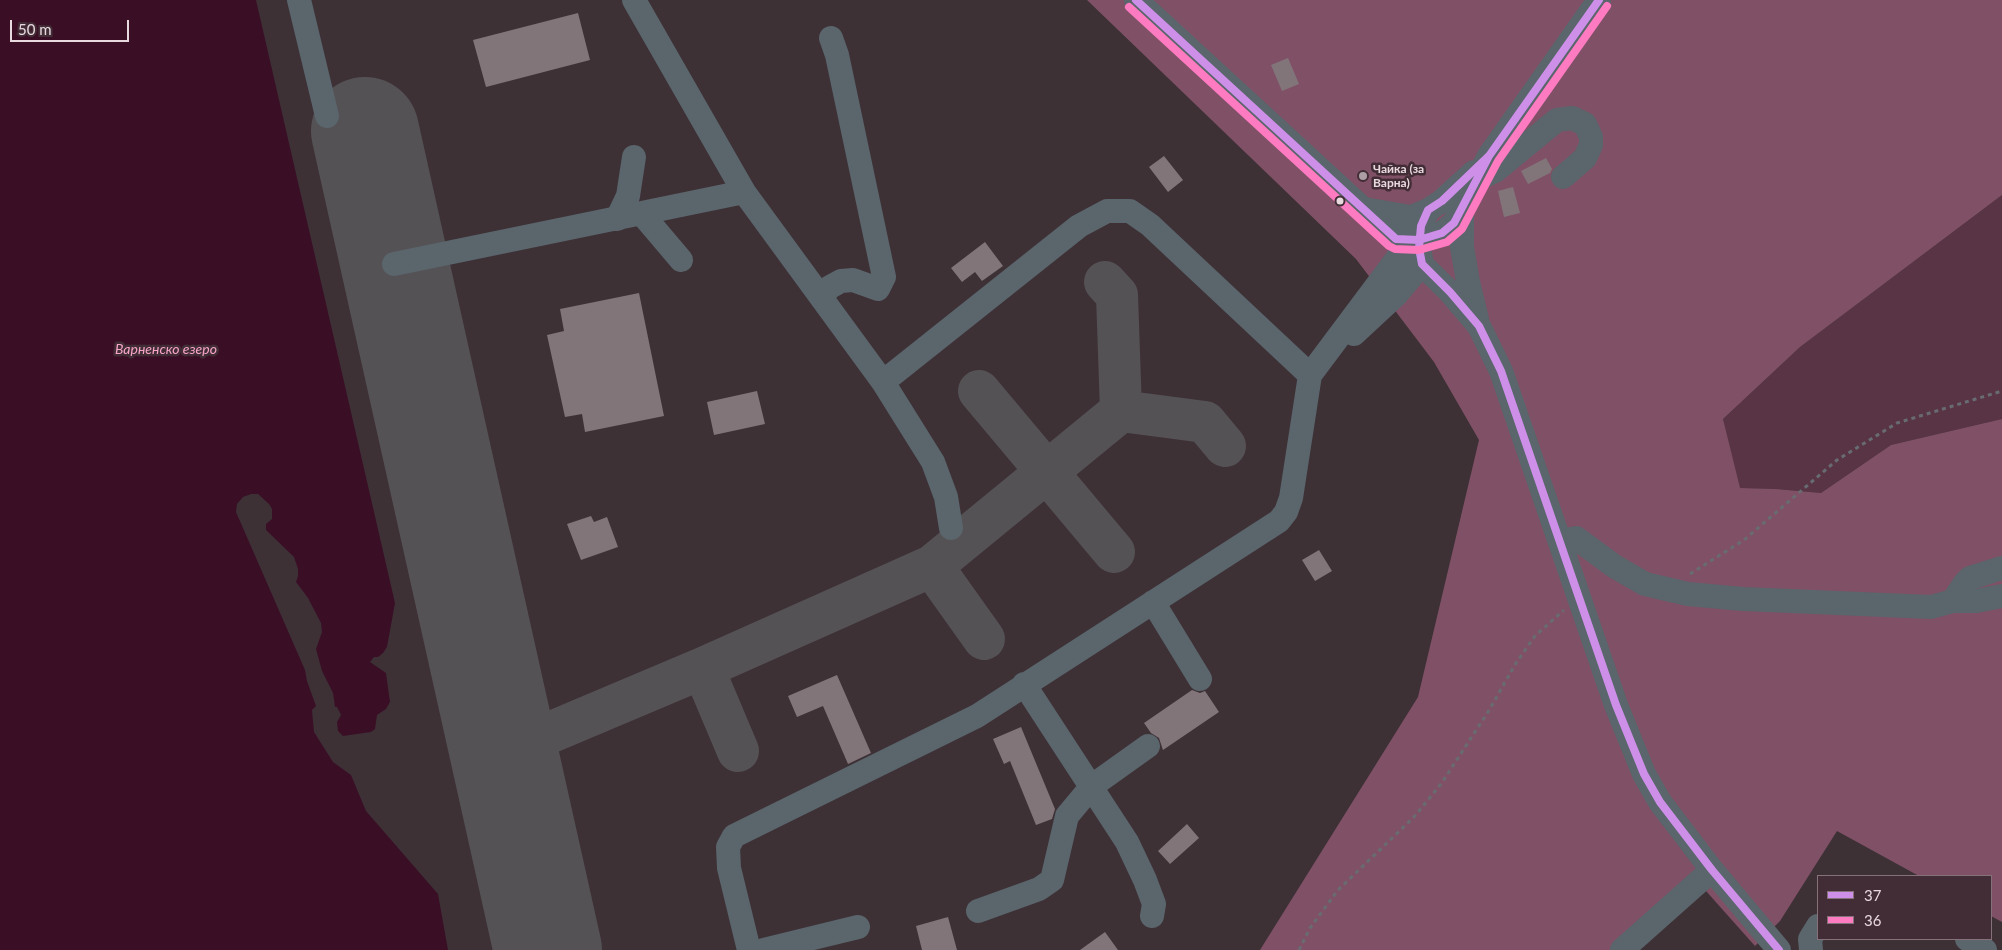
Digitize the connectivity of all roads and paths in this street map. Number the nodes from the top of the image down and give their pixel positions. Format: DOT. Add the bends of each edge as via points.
graph roads {
  1 [pos="299,0"];
  2 [pos="634,0"];
  3 [pos="1136,0"];
  4 [pos="1599,0"];
  5 [pos="830,38"];
  6 [pos="327,116"];
  7 [pos="1489,156"];
  8 [pos="634,157"];
  9 [pos="1563,177"];
  10 [pos="1476,180"];
  11 [pos="744,192"];
  12 [pos="1462,207"];
  13 [pos="1364,209"];
  14 [pos="1428,210"];
  15 [pos="642,214"];
  16 [pos="617,219"];
  17 [pos="1407,242"];
  18 [pos="681,260"];
  19 [pos="394,264"];
  20 [pos="1422,264"];
  21 [pos="821,297"];
  22 [pos="1479,326"];
  23 [pos="1310,375"];
  24 [pos="883,382"];
  25 [pos="2002,391"];
  26 [pos="951,528"];
  27 [pos="1560,541"];
  28 [pos="2002,568"];
  29 [pos="1667,589"];
  30 [pos="2002,596"];
  31 [pos="1581,601"];
  32 [pos="1953,601"];
  33 [pos="1153,602"];
  34 [pos="1200,679"];
  35 [pos="1024,684"];
  36 [pos="1148,746"];
  37 [pos="1092,786"];
  38 [pos="1712,870"];
  39 [pos="978,911"];
  40 [pos="1152,916"];
  41 [pos="858,928"];
  42 [pos="1817,928"];
  43 [pos="1968,940"];
  44 [pos="748,950"];
  45 [pos="764,950"];
  46 [pos="1299,950"];
  47 [pos="1622,950"];
  48 [pos="1779,950"];
  49 [pos="1811,950"];
  50 [pos="1985,950"];
  1 -- 6 [label="street"];
  2 -- 11 [label="street"];
  3 -- 13 [label="street"];
  4 -- 7 [label="street"];
  5 -- 21 [label="street" via="884,277 878,289 853,280 841,281"];
  7 -- 10 [label="street"];
  7 -- 14 [label="street" via="1442,201"];
  8 -- 16 [label="street" via="628,196"];
  9 -- 10 [label="street" via="1585,158 1591,145 1585,124 1572,118 1557,120 1495,171"];
  10 -- 12 [label="street"];
  11 -- 15 [label="street"];
  11 -- 21 [label="street"];
  12 -- 17 [label="street" via="1454,223 1442,233"];
  12 -- 22 [label="street" via="1462,247"];
  13 -- 14 [label="street" via="1410,216"];
  13 -- 17 [label="street"];
  14 -- 17 [label="street"];
  15 -- 16 [label="street"];
  15 -- 18 [label="street"];
  16 -- 19 [label="street"];
  17 -- 20 [label="street"];
  17 -- 23 [label="street"];
  20 -- 22 [label="street"];
  20 -- 23 [label="street" via="1396,295"];
  21 -- 24 [label="street"];
  22 -- 27 [label="street" via="1501,371"];
  23 -- 24 [label="street" via="1150,224 1130,211 1107,211 1079,226"];
  23 -- 33 [label="street" via="1291,498 1286,512 1279,521"];
  24 -- 26 [label="street" via="933,462 946,497"];
  25 -- 29 [label="path" via="1897,423 1837,460 1744,540"];
  27 -- 29 [label="street" via="1576,538 1645,584"];
  27 -- 31 [label="street"];
  28 -- 32 [label="street" via="1970,578"];
  29 -- 32 [label="street" via="1743,599 1931,607"];
  30 -- 32 [label="street"];
  31 -- 38 [label="street" via="1616,705 1644,774 1660,802"];
  31 -- 46 [label="path" via="1562,611 1535,636 1441,784 1414,817 1338,890 1310,928"];
  33 -- 34 [label="street"];
  33 -- 35 [label="street"];
  35 -- 37 [label="street"];
  35 -- 44 [label="street" via="977,716 734,836 728,847 730,868"];
  36 -- 37 [label="street"];
  37 -- 39 [label="street" via="1067,816 1052,880 1039,890"];
  37 -- 40 [label="street" via="1127,842 1145,880 1154,904"];
  38 -- 47 [label="street"];
  38 -- 48 [label="street"];
  41 -- 45 [label="street"];
  42 -- 49 [label="street" via="1810,939"];
  43 -- 50 [label="street"];
}
